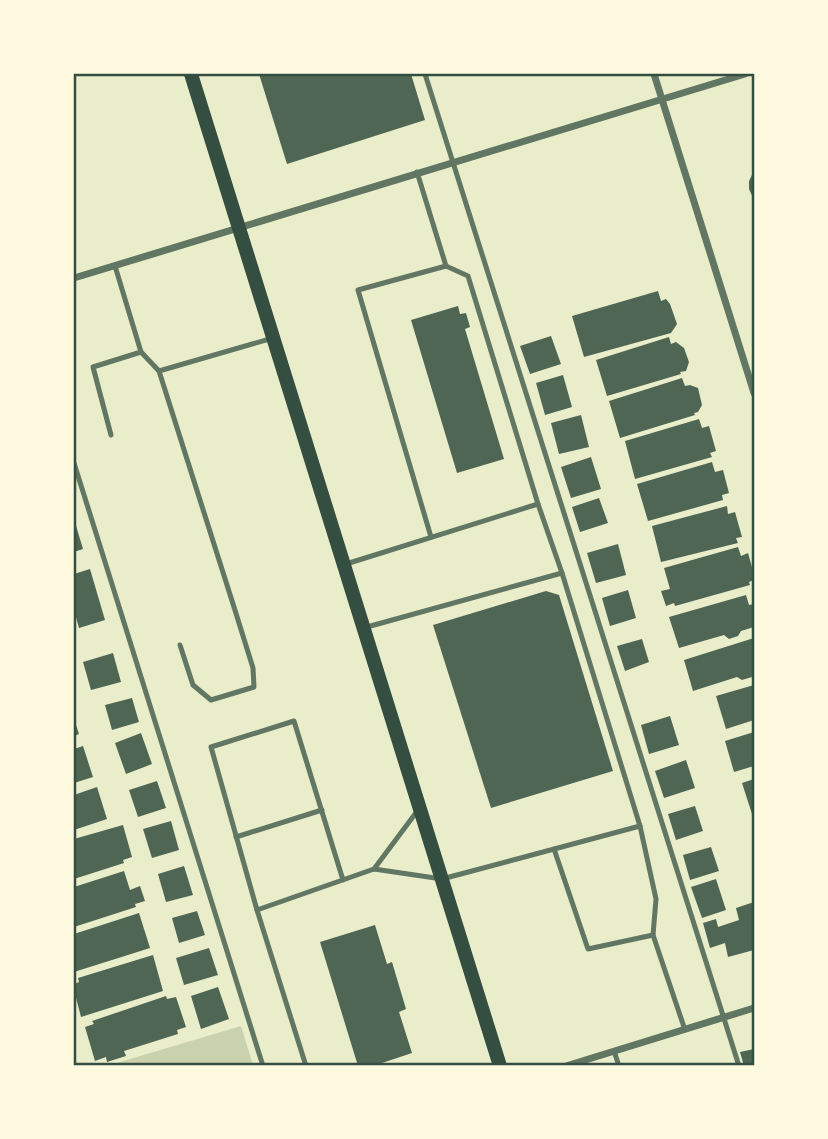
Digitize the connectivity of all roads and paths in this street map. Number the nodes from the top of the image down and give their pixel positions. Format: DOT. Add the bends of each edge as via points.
graph roads {
  1 [pos="191,74"];
  2 [pos="425,74"];
  3 [pos="654,74"];
  4 [pos="746,74"];
  5 [pos="662,99"];
  6 [pos="453,162"];
  7 [pos="417,173"];
  8 [pos="239,228"];
  9 [pos="115,266"];
  10 [pos="446,266"];
  11 [pos="74,278"];
  12 [pos="273,338"];
  13 [pos="141,352"];
  14 [pos="159,371"];
  15 [pos="754,393"];
  16 [pos="111,435"];
  17 [pos="74,463"];
  18 [pos="538,504"];
  19 [pos="431,537"];
  20 [pos="344,565"];
  21 [pos="562,573"];
  22 [pos="363,628"];
  23 [pos="180,645"];
  24 [pos="420,808"];
  25 [pos="322,810"];
  26 [pos="640,826"];
  27 [pos="236,836"];
  28 [pos="554,849"];
  29 [pos="374,869"];
  30 [pos="442,879"];
  31 [pos="343,880"];
  32 [pos="257,910"];
  33 [pos="653,935"];
  34 [pos="754,1008"];
  35 [pos="723,1017"];
  36 [pos="685,1030"];
  37 [pos="614,1051"];
  38 [pos="263,1066"];
  39 [pos="306,1066"];
  40 [pos="500,1066"];
  41 [pos="566,1066"];
  42 [pos="619,1066"];
  43 [pos="739,1066"];
  1 -- 8 [label="main road"];
  2 -- 6 [label="lane"];
  3 -- 5 [label="street"];
  4 -- 5 [label="street"];
  5 -- 6 [label="street"];
  5 -- 15 [label="street"];
  6 -- 7 [label="street"];
  6 -- 35 [label="lane"];
  7 -- 8 [label="street"];
  7 -- 10 [label="lane"];
  8 -- 9 [label="street"];
  8 -- 12 [label="main road"];
  9 -- 11 [label="street"];
  9 -- 13 [label="lane"];
  10 -- 18 [label="lane" via="468,276"];
  10 -- 19 [label="lane" via="358,290"];
  12 -- 14 [label="lane"];
  12 -- 20 [label="main road"];
  13 -- 14 [label="lane"];
  13 -- 16 [label="lane" via="93,367"];
  14 -- 23 [label="lane" via="253,668 254,687 211,700 193,685"];
  17 -- 38 [label="lane"];
  18 -- 19 [label="lane"];
  18 -- 21 [label="lane"];
  19 -- 20 [label="lane"];
  20 -- 22 [label="main road"];
  21 -- 22 [label="lane"];
  21 -- 26 [label="lane"];
  22 -- 24 [label="main road"];
  24 -- 29 [label="lane"];
  24 -- 30 [label="main road"];
  25 -- 27 [label="lane"];
  25 -- 27 [label="lane" via="294,721 211,747"];
  25 -- 31 [label="lane"];
  26 -- 28 [label="lane"];
  26 -- 33 [label="lane" via="656,899"];
  27 -- 32 [label="lane"];
  28 -- 30 [label="lane"];
  28 -- 33 [label="lane" via="588,949"];
  29 -- 30 [label="lane"];
  29 -- 31 [label="lane"];
  30 -- 40 [label="main road"];
  31 -- 32 [label="lane"];
  32 -- 39 [label="lane"];
  33 -- 36 [label="lane"];
  34 -- 35 [label="street"];
  35 -- 36 [label="street"];
  35 -- 43 [label="lane"];
  36 -- 37 [label="street"];
  37 -- 41 [label="street"];
  37 -- 42 [label="lane"];
}
